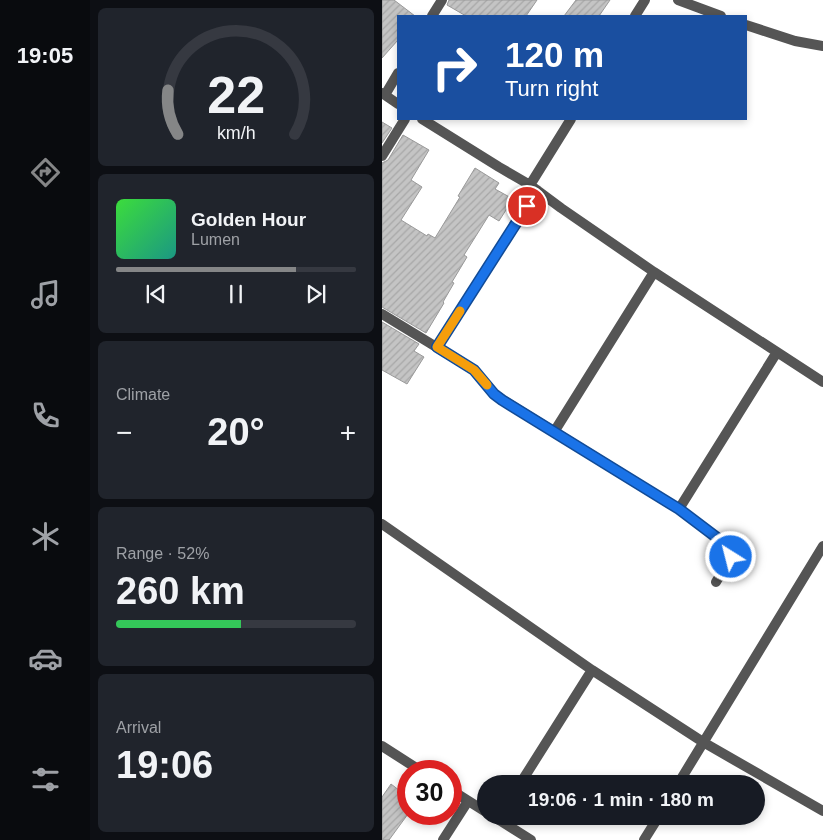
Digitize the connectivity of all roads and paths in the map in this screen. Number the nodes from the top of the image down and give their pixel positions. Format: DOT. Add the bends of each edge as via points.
graph roads {
  1 [pos="442,0"];
  2 [pos="645,0"];
  3 [pos="678,0"];
  4 [pos="433,15"];
  5 [pos="636,15"];
  6 [pos="718,15"];
  7 [pos="747,25"];
  8 [pos="822,46"];
  9 [pos="397,74"];
  10 [pos="384,94"];
  11 [pos="397,103"];
  12 [pos="404,120"];
  13 [pos="424,120"];
  14 [pos="570,120"];
  15 [pos="382,156"];
  16 [pos="534,187"];
  17 [pos="654,272"];
  18 [pos="382,314"];
  19 [pos="437,347"];
  20 [pos="777,352"];
  21 [pos="822,382"];
  22 [pos="554,432"];
  23 [pos="679,509"];
  24 [pos="382,524"];
  25 [pos="822,546"];
  26 [pos="716,582"];
  27 [pos="592,670"];
  28 [pos="703,742"];
  29 [pos="382,746"];
  30 [pos="404,760"];
  31 [pos="526,775"];
  32 [pos="683,775"];
  33 [pos="462,797"];
  34 [pos="468,801"];
  35 [pos="477,806"];
  36 [pos="822,811"];
  37 [pos="509,825"];
  38 [pos="653,825"];
  39 [pos="443,840"];
  40 [pos="531,840"];
  41 [pos="644,840"];
  1 -- 4 [label="street"];
  2 -- 5 [label="street"];
  3 -- 6 [label="street"];
  7 -- 8 [label="street" via="794,41"];
  9 -- 10 [label="street"];
  10 -- 11 [label="street"];
  12 -- 15 [label="street"];
  13 -- 16 [label="street"];
  14 -- 16 [label="street"];
  16 -- 17 [label="street"];
  16 -- 19 [label="street"];
  17 -- 20 [label="street"];
  17 -- 22 [label="street"];
  18 -- 19 [label="street"];
  19 -- 22 [label="street" via="474,370 502,400"];
  20 -- 21 [label="street"];
  20 -- 23 [label="street"];
  22 -- 23 [label="street"];
  23 -- 26 [label="street" via="730,548 731,557"];
  24 -- 27 [label="street"];
  25 -- 28 [label="street"];
  27 -- 28 [label="street"];
  27 -- 31 [label="street"];
  28 -- 32 [label="street"];
  28 -- 36 [label="street"];
  29 -- 30 [label="street"];
  33 -- 34 [label="street"];
  34 -- 35 [label="street"];
  34 -- 39 [label="street"];
  37 -- 40 [label="street"];
  38 -- 41 [label="street"];
}
